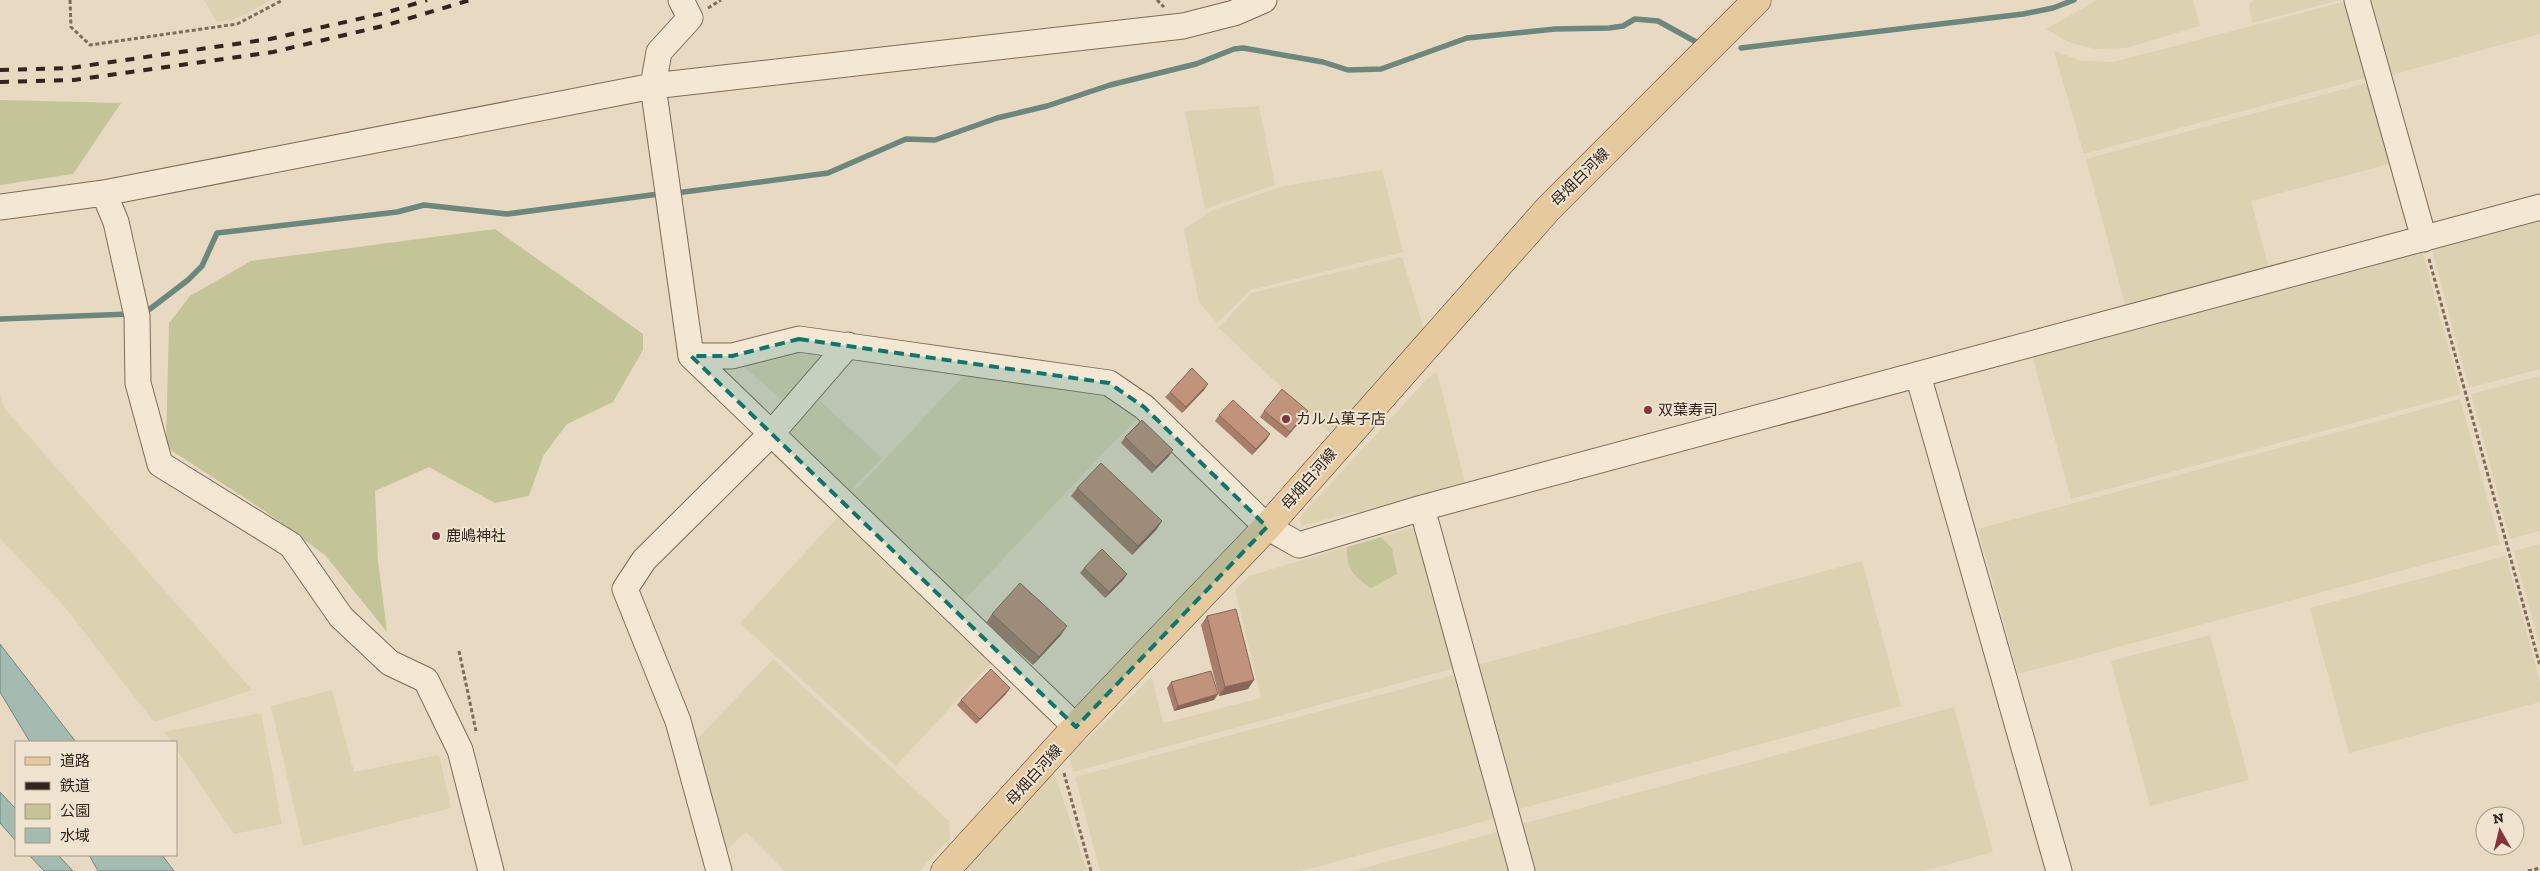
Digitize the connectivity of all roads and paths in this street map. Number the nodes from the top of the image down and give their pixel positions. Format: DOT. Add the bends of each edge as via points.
graph roads {
  1 [pos="70,0"];
  2 [pos="283,0"];
  3 [pos="681,0"];
  4 [pos="1264,0"];
  5 [pos="1756,0"];
  6 [pos="2357,0"];
  7 [pos="653,86"];
  8 [pos="104,193"];
  9 [pos="0,207"];
  10 [pos="2540,207"];
  11 [pos="2424,239"];
  12 [pos="848,346"];
  13 [pos="691,356"];
  14 [pos="1918,375"];
  15 [pos="770,434"];
  16 [pos="1422,508"];
  17 [pos="1267,527"];
  18 [pos="2540,666"];
  19 [pos="1076,727"];
  20 [pos="1056,752"];
  21 [pos="2540,868"];
  22 [pos="491,871"];
  23 [pos="719,871"];
  24 [pos="946,871"];
  25 [pos="1091,871"];
  26 [pos="1522,871"];
  27 [pos="2059,871"];
  28 [pos="2528,871"];
  1 -- 2 [label="path" via="71,27 90,45 238,24"];
  3 -- 7 [label="street" via="690,18 659,52"];
  4 -- 7 [label="street" via="1234,13 1183,26"];
  5 -- 17 [label="main road, 母畑白河線" via="1548,209"];
  6 -- 11 [label="street"];
  7 -- 8 [label="street"];
  7 -- 13 [label="street"];
  8 -- 9 [label="street"];
  8 -- 22 [label="street" via="116,222 137,316 138,382 160,464 291,545 341,617 390,663 426,680 460,750"];
  10 -- 11 [label="street"];
  11 -- 14 [label="street"];
  11 -- 18 [label="path"];
  12 -- 13 [label="street" via="799,339 732,356"];
  12 -- 15 [label="street"];
  12 -- 17 [label="street" via="1108,383 1144,407"];
  13 -- 15 [label="street"];
  14 -- 16 [label="street"];
  14 -- 27 [label="street"];
  15 -- 19 [label="street"];
  15 -- 23 [label="street" via="644,560 625,589 678,721"];
  16 -- 17 [label="street" via="1299,545"];
  16 -- 26 [label="street"];
  17 -- 19 [label="main road, 母畑白河線"];
  19 -- 20 [label="main road, 母畑白河線"];
  20 -- 24 [label="main road, 母畑白河線"];
  20 -- 25 [label="path"];
  21 -- 28 [label="path"];
}
